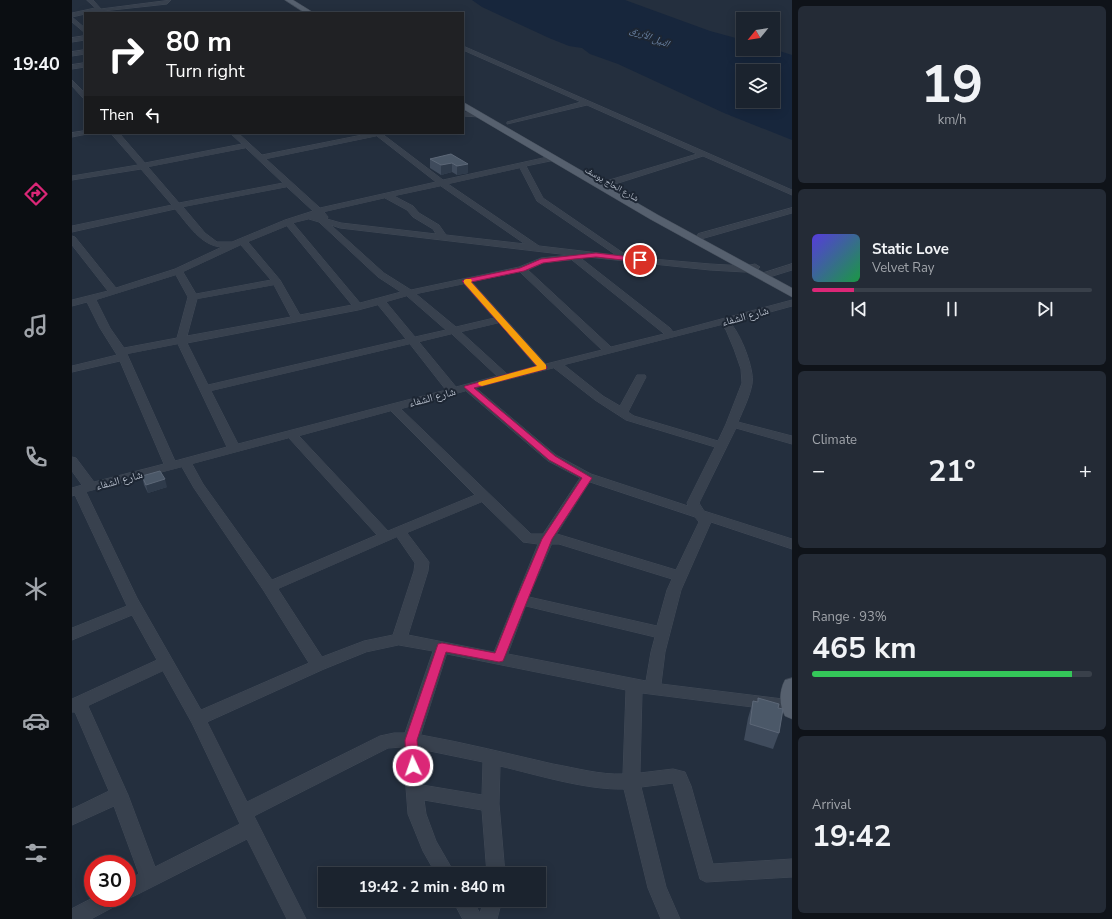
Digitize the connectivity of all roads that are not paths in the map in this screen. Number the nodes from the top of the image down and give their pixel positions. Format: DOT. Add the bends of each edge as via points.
graph roads {
  1 [pos="90,0"];
  2 [pos="168,0"];
  3 [pos="288,0"];
  4 [pos="301,3"];
  5 [pos="96,11"];
  6 [pos="313,11"];
  7 [pos="90,12"];
  8 [pos="99,12"];
  9 [pos="84,13"];
  10 [pos="72,15"];
  11 [pos="72,19"];
  12 [pos="84,30"];
  13 [pos="84,38"];
  14 [pos="72,40"];
  15 [pos="464,48"];
  16 [pos="84,52"];
  17 [pos="72,54"];
  18 [pos="84,65"];
  19 [pos="72,67"];
  20 [pos="72,82"];
  21 [pos="83,97"];
  22 [pos="464,97"];
  23 [pos="586,103"];
  24 [pos="464,106"];
  25 [pos="490,112"];
  26 [pos="464,114"];
  27 [pos="480,115"];
  28 [pos="509,123"];
  29 [pos="84,133"];
  30 [pos="117,134"];
  31 [pos="235,134"];
  32 [pos="372,134"];
  33 [pos="378,134"];
  34 [pos="72,135"];
  35 [pos="248,145"];
  36 [pos="703,154"];
  37 [pos="261,158"];
  38 [pos="552,158"];
  39 [pos="522,165"];
  40 [pos="143,166"];
  41 [pos="72,178"];
  42 [pos="442,183"];
  43 [pos="609,183"];
  44 [pos="289,184"];
  45 [pos="792,193"];
  46 [pos="387,196"];
  47 [pos="177,206"];
  48 [pos="792,210"];
  49 [pos="319,215"];
  50 [pos="288,222"];
  51 [pos="72,230"];
  52 [pos="442,236"];
  53 [pos="701,236"];
  54 [pos="72,239"];
  55 [pos="242,241"];
  56 [pos="233,245"];
  57 [pos="538,249"];
  58 [pos="596,255"];
  59 [pos="574,257"];
  60 [pos="628,259"];
  61 [pos="710,267"];
  62 [pos="749,267"];
  63 [pos="792,267"];
  64 [pos="522,269"];
  65 [pos="178,271"];
  66 [pos="466,281"];
  67 [pos="277,282"];
  68 [pos="114,292"];
  69 [pos="792,293"];
  70 [pos="409,294"];
  71 [pos="193,297"];
  72 [pos="90,298"];
  73 [pos="380,302"];
  74 [pos="72,303"];
  75 [pos="792,303"];
  76 [pos="358,308"];
  77 [pos="297,318"];
  78 [pos="500,320"];
  79 [pos="723,322"];
  80 [pos="454,331"];
  81 [pos="670,336"];
  82 [pos="413,340"];
  83 [pos="181,341"];
  84 [pos="609,351"];
  85 [pos="122,355"];
  86 [pos="556,364"];
  87 [pos="543,367"];
  88 [pos="72,369"];
  89 [pos="504,377"];
  90 [pos="641,377"];
  91 [pos="468,387"];
  92 [pos="206,389"];
  93 [pos="453,391"];
  94 [pos="393,407"];
  95 [pos="622,413"];
  96 [pos="732,424"];
  97 [pos="291,434"];
  98 [pos="792,440"];
  99 [pos="720,445"];
  100 [pos="234,449"];
  101 [pos="72,461"];
  102 [pos="178,464"];
  103 [pos="587,478"];
  104 [pos="81,490"];
  105 [pos="484,496"];
  106 [pos="700,514"];
  107 [pos="398,531"];
  108 [pos="385,536"];
  109 [pos="547,539"];
  110 [pos="792,544"];
  111 [pos="680,576"];
  112 [pos="269,587"];
  113 [pos="521,600"];
  114 [pos="136,608"];
  115 [pos="663,633"];
  116 [pos="72,634"];
  117 [pos="399,639"];
  118 [pos="442,647"];
  119 [pos="499,658"];
  120 [pos="167,662"];
  121 [pos="319,665"];
  122 [pos="634,686"];
  123 [pos="792,686"];
  124 [pos="653,689"];
  125 [pos="76,705"];
  126 [pos="791,708"];
  127 [pos="198,719"];
  128 [pos="411,740"];
  129 [pos="492,756"];
  130 [pos="631,781"];
  131 [pos="414,791"];
  132 [pos="119,795"];
  133 [pos="490,804"];
  134 [pos="72,817"];
  135 [pos="247,821"];
  136 [pos="442,867"];
  137 [pos="495,867"];
  138 [pos="792,868"];
  139 [pos="150,879"];
  140 [pos="136,886"];
  141 [pos="95,907"];
  142 [pos="466,907"];
  143 [pos="491,907"];
  144 [pos="72,919"];
  145 [pos="297,919"];
  146 [pos="474,919"];
  147 [pos="488,919"];
  148 [pos="671,919"];
  1 -- 5 [label="street" via="99,9"];
  2 -- 5 [label="street"];
  3 -- 4 [label="main road"];
  4 -- 6 [label="main road"];
  5 -- 7 [label="street"];
  5 -- 8 [label="street"];
  9 -- 10 [label="street"];
  11 -- 12 [label="street"];
  13 -- 14 [label="street"];
  15 -- 23 [label="street"];
  16 -- 17 [label="street"];
  18 -- 19 [label="street"];
  20 -- 21 [label="street"];
  22 -- 25 [label="main road, شارع الحاج يوسف"];
  23 -- 28 [label="street"];
  23 -- 36 [label="street"];
  24 -- 27 [label="main road, شارع الحاج يوسف"];
  25 -- 27 [label="main road"];
  25 -- 28 [label="main road, شارع الحاج يوسف"];
  26 -- 27 [label="street"];
  27 -- 38 [label="main road, شارع الحاج يوسف"];
  28 -- 43 [label="main road, شارع الحاج يوسف"];
  29 -- 34 [label="street"];
  30 -- 40 [label="street"];
  31 -- 35 [label="street"];
  32 -- 37 [label="street"];
  33 -- 42 [label="street"];
  35 -- 37 [label="street"];
  35 -- 40 [label="street"];
  36 -- 43 [label="street"];
  36 -- 45 [label="street"];
  37 -- 44 [label="street"];
  38 -- 39 [label="street"];
  38 -- 62 [label="main road, شارع الحاج يوسف"];
  39 -- 42 [label="street"];
  39 -- 60 [label="street" via="540,199"];
  40 -- 41 [label="street"];
  40 -- 47 [label="street"];
  42 -- 46 [label="street"];
  42 -- 57 [label="street"];
  43 -- 53 [label="main road, شارع الحاج يوسف"];
  44 -- 47 [label="street"];
  44 -- 49 [label="street"];
  46 -- 49 [label="street"];
  46 -- 52 [label="street" via="410,208 416,215 436,227"];
  47 -- 51 [label="street"];
  47 -- 56 [label="street" via="208,241"];
  48 -- 53 [label="street"];
  49 -- 50 [label="street"];
  49 -- 52 [label="street" via="330,223"];
  49 -- 70 [label="street" via="381,275"];
  50 -- 55 [label="street"];
  50 -- 76 [label="street"];
  52 -- 57 [label="street"];
  53 -- 62 [label="main road, شارع الحاج يوسف"];
  54 -- 68 [label="street"];
  55 -- 56 [label="street"];
  55 -- 67 [label="street"];
  56 -- 65 [label="street"];
  57 -- 58 [label="street"];
  58 -- 59 [label="street"];
  58 -- 60 [label="street"];
  59 -- 64 [label="street" via="541,261"];
  59 -- 81 [label="street" via="666,330"];
  60 -- 61 [label="street"];
  61 -- 62 [label="street"];
  61 -- 62 [label="street"];
  62 -- 63 [label="street"];
  62 -- 69 [label="main road, شارع الحاج يوسف"];
  64 -- 66 [label="street"];
  64 -- 84 [label="street"];
  65 -- 68 [label="street"];
  65 -- 71 [label="street"];
  66 -- 70 [label="street"];
  66 -- 78 [label="street"];
  67 -- 71 [label="street"];
  67 -- 77 [label="street"];
  68 -- 72 [label="street"];
  70 -- 73 [label="street"];
  70 -- 80 [label="street"];
  71 -- 83 [label="street"];
  72 -- 74 [label="street"];
  72 -- 85 [label="street"];
  73 -- 76 [label="street"];
  73 -- 82 [label="street"];
  75 -- 79 [label="street, شارع الشفاء"];
  76 -- 77 [label="street"];
  77 -- 83 [label="street"];
  78 -- 80 [label="street"];
  78 -- 87 [label="street"];
  79 -- 81 [label="street, شارع الشفاء"];
  79 -- 96 [label="street" via="731,330 746,369 747,383"];
  80 -- 82 [label="street"];
  80 -- 89 [label="street"];
  81 -- 84 [label="street, شارع الشفاء"];
  82 -- 92 [label="street"];
  82 -- 93 [label="street"];
  83 -- 85 [label="street"];
  83 -- 92 [label="street"];
  84 -- 86 [label="street, شارع الشفاء"];
  85 -- 88 [label="street"];
  85 -- 102 [label="street"];
  86 -- 87 [label="street, شارع الشفاء"];
  86 -- 95 [label="street"];
  87 -- 89 [label="street, شارع الشفاء"];
  89 -- 91 [label="street, شارع الشفاء"];
  90 -- 95 [label="street"];
  91 -- 93 [label="street, شارع الشفاء"];
  91 -- 103 [label="street" via="552,458"];
  92 -- 100 [label="street"];
  93 -- 94 [label="street, شارع الشفاء"];
  94 -- 97 [label="street, شارع الشفاء"];
  94 -- 105 [label="street"];
  95 -- 99 [label="street" via="630,418"];
  96 -- 98 [label="street"];
  96 -- 99 [label="street"];
  97 -- 100 [label="street, شارع الشفاء"];
  97 -- 108 [label="street"];
  99 -- 106 [label="street" via="693,503"];
  100 -- 102 [label="street, شارع الشفاء"];
  101 -- 104 [label="street" via="82,477"];
  102 -- 104 [label="street, شارع الشفاء"];
  102 -- 112 [label="street" via="198,485"];
  103 -- 106 [label="street"];
  103 -- 109 [label="street"];
  104 -- 114 [label="street"];
  105 -- 107 [label="street"];
  105 -- 109 [label="street" via="528,539"];
  106 -- 110 [label="street"];
  106 -- 111 [label="street" via="705,522"];
  107 -- 108 [label="street"];
  107 -- 117 [label="street" via="422,562"];
  108 -- 112 [label="street"];
  109 -- 111 [label="street" via="559,539"];
  109 -- 113 [label="street"];
  111 -- 115 [label="street"];
  112 -- 121 [label="street"];
  113 -- 115 [label="street"];
  113 -- 119 [label="street"];
  114 -- 116 [label="street"];
  114 -- 120 [label="street"];
  115 -- 124 [label="street"];
  117 -- 118 [label="street"];
  117 -- 121 [label="street" via="364,647"];
  118 -- 119 [label="street"];
  118 -- 128 [label="street"];
  119 -- 122 [label="street"];
  120 -- 125 [label="street"];
  120 -- 127 [label="street"];
  121 -- 127 [label="street"];
  122 -- 124 [label="street"];
  122 -- 130 [label="street"];
  123 -- 126 [label="main road"];
  124 -- 126 [label="street"];
  125 -- 132 [label="street"];
  127 -- 135 [label="street"];
  128 -- 129 [label="street"];
  128 -- 131 [label="street"];
  128 -- 135 [label="street" via="386,741"];
  129 -- 130 [label="street" via="602,781"];
  129 -- 133 [label="street"];
  130 -- 138 [label="street" via="679,777 706,873"];
  130 -- 148 [label="street" via="657,888"];
  131 -- 133 [label="street"];
  131 -- 136 [label="street" via="417,814 429,845"];
  132 -- 134 [label="street"];
  132 -- 139 [label="street"];
  133 -- 137 [label="street"];
  135 -- 139 [label="street"];
  135 -- 145 [label="street"];
  139 -- 140 [label="street"];
  141 -- 144 [label="street"];
  142 -- 146 [label="street"];
  143 -- 147 [label="street"];
}
